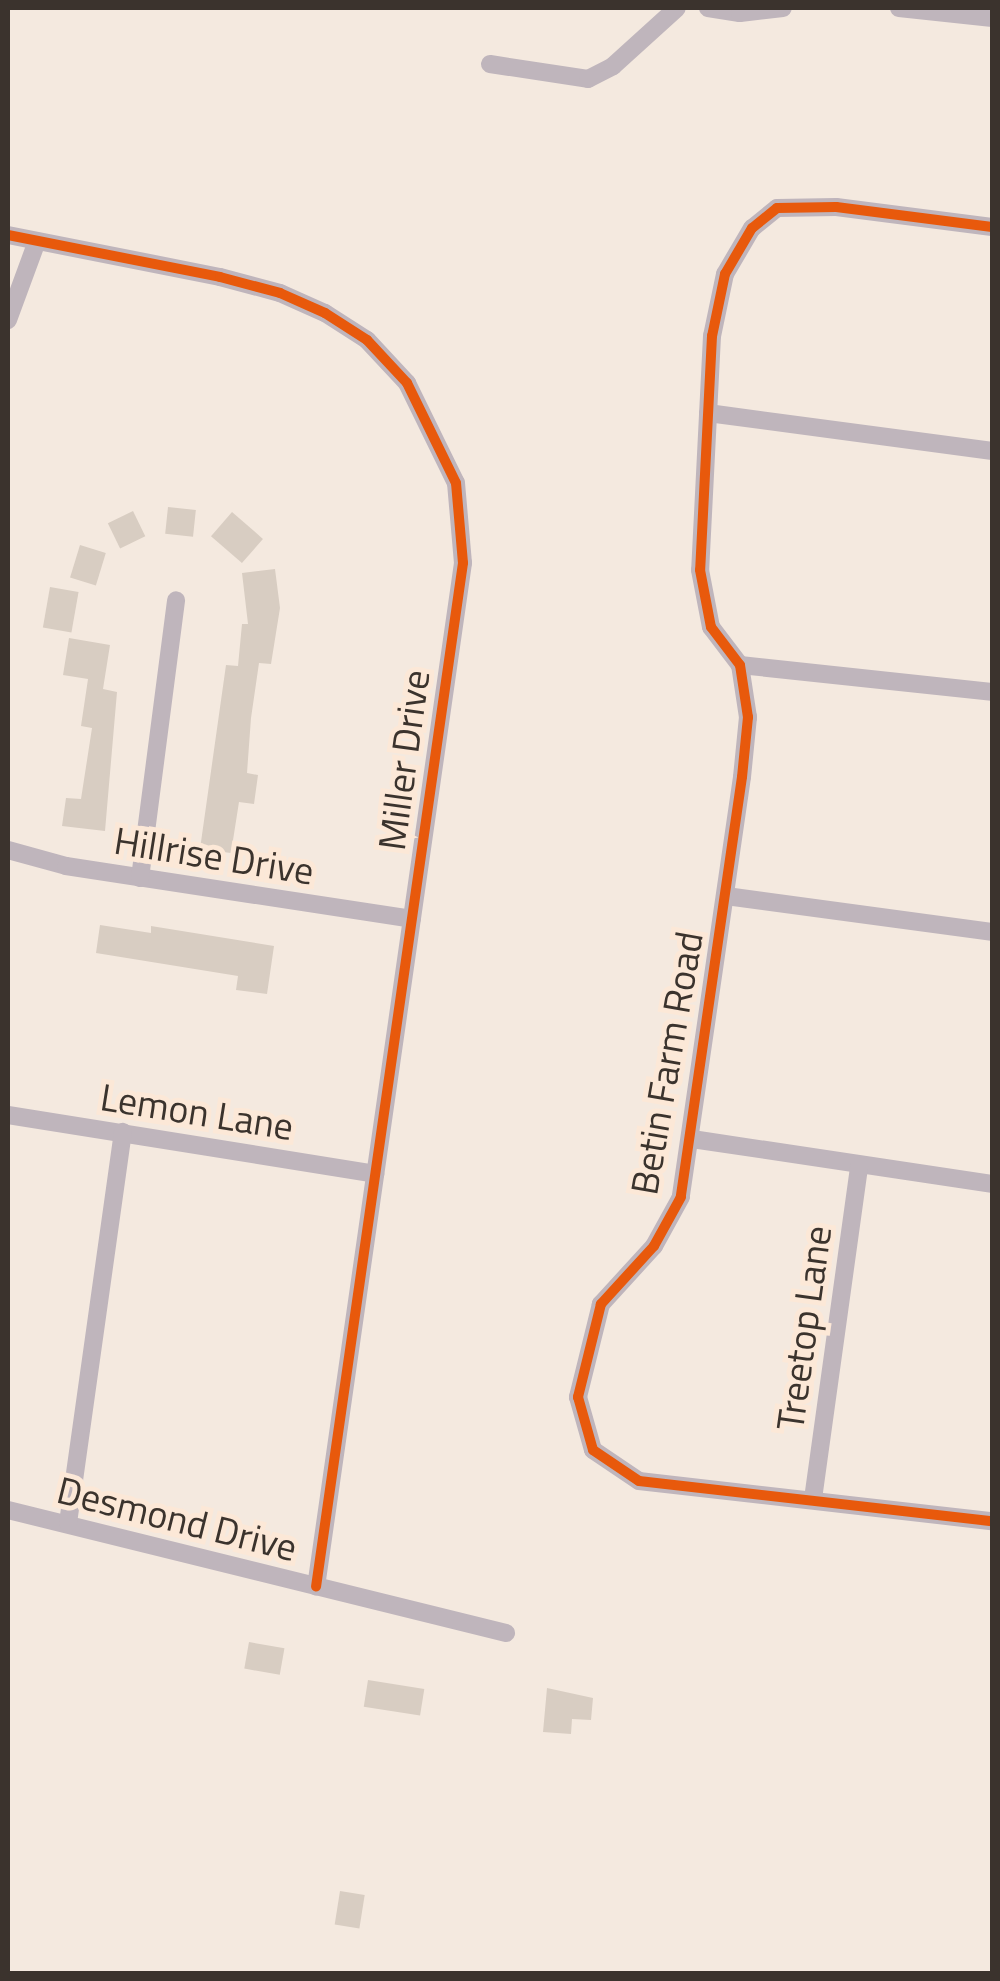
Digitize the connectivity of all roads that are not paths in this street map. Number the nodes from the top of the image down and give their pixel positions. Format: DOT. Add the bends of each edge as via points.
graph roads {
  1 [pos="677,8"];
  2 [pos="708,8"];
  3 [pos="783,8"];
  4 [pos="899,8"];
  5 [pos="992,18"];
  6 [pos="490,64"];
  7 [pos="992,227"];
  8 [pos="8,234"];
  9 [pos="37,241"];
  10 [pos="8,320"];
  11 [pos="708,413"];
  12 [pos="992,451"];
  13 [pos="176,600"];
  14 [pos="740,664"];
  15 [pos="992,692"];
  16 [pos="8,850"];
  17 [pos="140,878"];
  18 [pos="726,896"];
  19 [pos="412,918"];
  20 [pos="992,932"];
  21 [pos="8,1115"];
  22 [pos="123,1132"];
  23 [pos="692,1138"];
  24 [pos="860,1166"];
  25 [pos="375,1174"];
  26 [pos="992,1184"];
  27 [pos="813,1499"];
  28 [pos="8,1510"];
  29 [pos="992,1521"];
  30 [pos="68,1524"];
  31 [pos="316,1588"];
  32 [pos="506,1633"];
  1 -- 6 [label="street" via="613,66 588,79"];
  2 -- 3 [label="street"];
  4 -- 5 [label="street"];
  7 -- 11 [label="street" via="836,206 777,208 752,228 726,274 712,336"];
  8 -- 9 [label="street, Miller Drive"];
  9 -- 10 [label="street"];
  9 -- 19 [label="street, Miller Drive" via="265,289 326,313 367,340 408,383 436,431 456,483 463,563"];
  11 -- 12 [label="street"];
  11 -- 14 [label="street" via="702,598 711,627"];
  13 -- 17 [label="street"];
  14 -- 15 [label="street"];
  14 -- 18 [label="street, Betin Farm Road" via="748,717"];
  16 -- 17 [label="street, Hillrise Drive"];
  17 -- 19 [label="street, Hillrise Drive"];
  18 -- 20 [label="street"];
  18 -- 23 [label="street, Betin Farm Road"];
  19 -- 25 [label="street, Miller Drive"];
  21 -- 22 [label="street, Lemon Lane"];
  22 -- 25 [label="street, Lemon Lane"];
  22 -- 30 [label="street"];
  23 -- 24 [label="street, Betin Farm Road"];
  23 -- 27 [label="street, Betin Farm Road" via="668,1226 614,1284 594,1319 578,1397 582,1429 604,1462 639,1480"];
  24 -- 26 [label="street, Betin Farm Road"];
  24 -- 27 [label="street, Treetop Lane"];
  25 -- 31 [label="street, Miller Drive"];
  27 -- 29 [label="street, Betin Farm Road"];
  28 -- 30 [label="street, Desmond Drive"];
  30 -- 31 [label="street, Desmond Drive"];
  31 -- 32 [label="street, Desmond Drive"];
}
